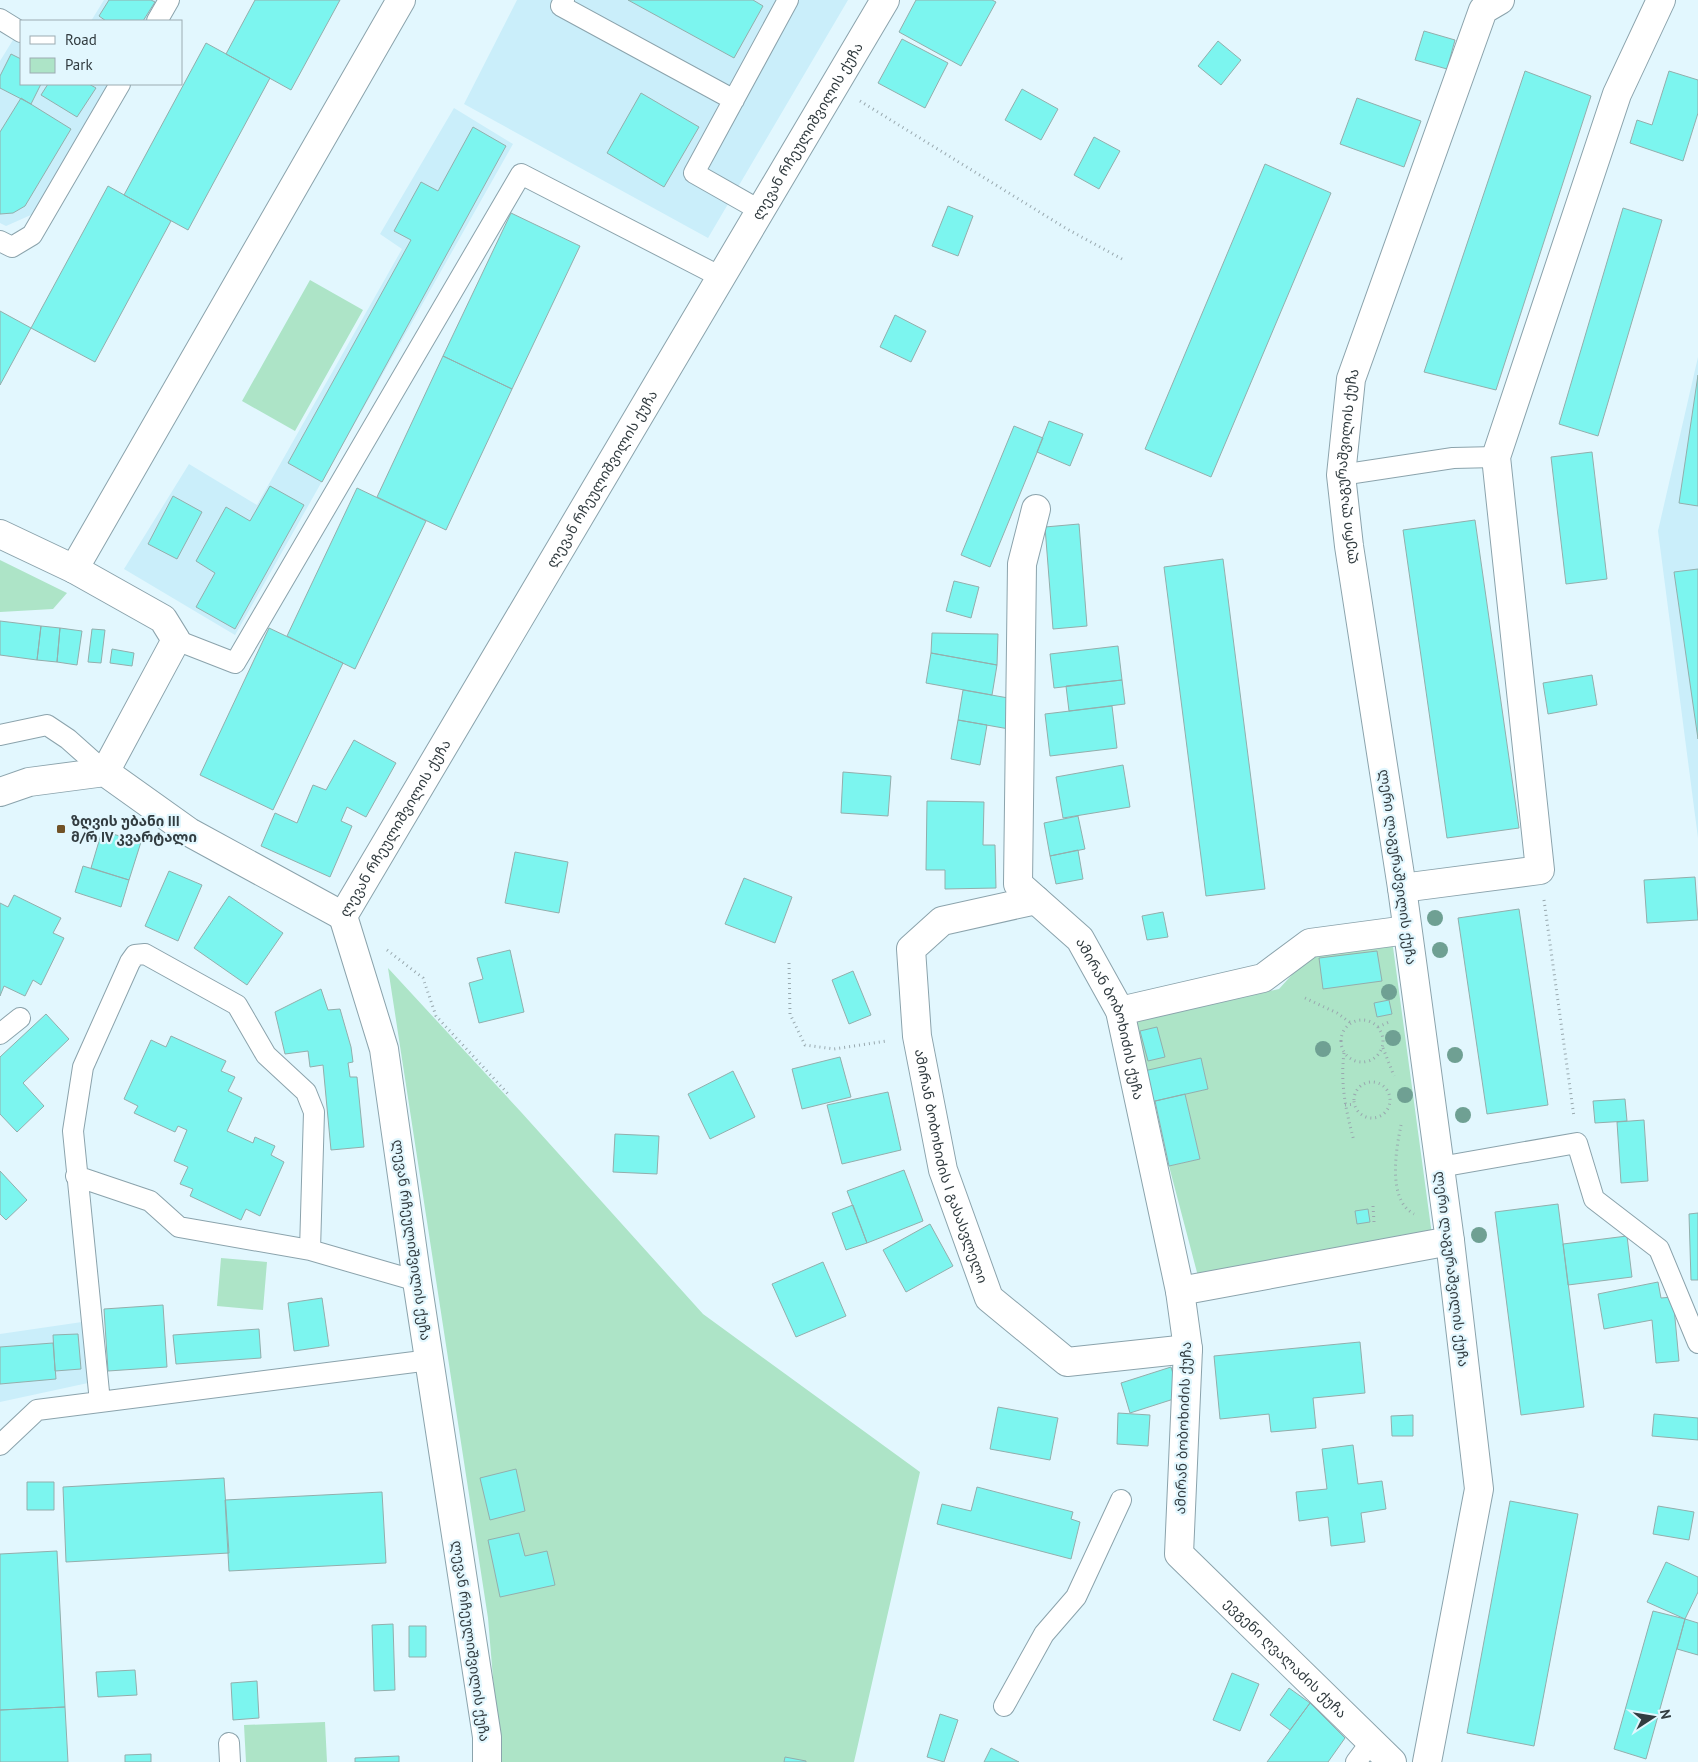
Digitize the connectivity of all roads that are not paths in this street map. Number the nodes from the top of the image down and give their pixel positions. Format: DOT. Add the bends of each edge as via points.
graph roads {
  1 [pos="169,0"];
  2 [pos="401,0"];
  3 [pos="564,0"];
  4 [pos="788,0"];
  5 [pos="885,0"];
  6 [pos="1500,0"];
  7 [pos="1662,0"];
  8 [pos="0,19"];
  9 [pos="158,20"];
  10 [pos="20,31"];
  11 [pos="119,85"];
  12 [pos="734,100"];
  13 [pos="761,210"];
  14 [pos="0,241"];
  15 [pos="721,276"];
  16 [pos="1496,457"];
  17 [pos="1341,475"];
  18 [pos="1036,509"];
  19 [pos="0,534"];
  20 [pos="74,569"];
  21 [pos="176,640"];
  22 [pos="0,735"];
  23 [pos="105,772"];
  24 [pos="0,792"];
  25 [pos="1402,888"];
  26 [pos="1036,900"];
  27 [pos="343,916"];
  28 [pos="1407,930"];
  29 [pos="1120,1011"];
  30 [pos="20,1018"];
  31 [pos="0,1034"];
  32 [pos="1440,1167"];
  33 [pos="76,1176"];
  34 [pos="1450,1241"];
  35 [pos="310,1250"];
  36 [pos="416,1282"];
  37 [pos="1180,1291"];
  38 [pos="1698,1343"];
  39 [pos="1188,1349"];
  40 [pos="430,1360"];
  41 [pos="100,1402"];
  42 [pos="0,1444"];
  43 [pos="1121,1500"];
  44 [pos="1179,1554"];
  45 [pos="1004,1706"];
  46 [pos="1363,1752"];
  47 [pos="487,1762"];
  48 [pos="1392,1762"];
  49 [pos="1427,1762"];
  1 -- 9 [label="lane"];
  2 -- 20 [label="street"];
  3 -- 12 [label="lane" via="561,6"];
  4 -- 12 [label="lane"];
  5 -- 13 [label="street, ლევან რჩეულიშვილის ქუჩა"];
  6 -- 17 [label="street, ლერი ლაგურაშვილის ქუჩა" via="1483,10 1351,380"];
  7 -- 16 [label="street" via="1617,94"];
  8 -- 10 [label="lane"];
  11 -- 14 [label="lane" via="32,234 12,247"];
  12 -- 13 [label="lane" via="694,174"];
  13 -- 15 [label="street, ლევან რჩეულიშვილის ქუჩა"];
  15 -- 21 [label="lane" via="521,174 235,664"];
  15 -- 27 [label="street, ლევან რჩეულიშვილის ქუჩა"];
  16 -- 17 [label="lane" via="1444,459"];
  16 -- 25 [label="street" via="1540,870"];
  17 -- 25 [label="street, ლერი ლაგურაშვილის ქუჩა"];
  18 -- 26 [label="street, ამირან ბობოხიძის ქუჩა" via="1022,564 1018,884"];
  19 -- 20 [label="street"];
  20 -- 21 [label="street" via="163,619"];
  21 -- 23 [label="street"];
  22 -- 23 [label="lane" via="47,725"];
  23 -- 24 [label="street" via="29,782"];
  23 -- 27 [label="street" via="189,832"];
  25 -- 28 [label="street, ლერი ლაგურაშვილის ქუჩა"];
  26 -- 29 [label="street, ამირან ბობოხიძის ქუჩა" via="1080,939"];
  26 -- 39 [label="street, ამირან ბობოხიძის I გასასვლელი" via="942,921 911,949 917,1036 943,1170 989,1298 1067,1362"];
  27 -- 36 [label="street, ლევან რჩეულიშვილის ქუჩა" via="384,1049"];
  28 -- 29 [label="street" via="1310,943 1263,978"];
  28 -- 32 [label="street, ლერი ლაგურაშვილის ქუჩა"];
  29 -- 37 [label="street, ამირან ბობოხიძის ქუჩა"];
  30 -- 31 [label="lane"];
  32 -- 34 [label="street, ლერი ლაგურაშვილის ქუჩა"];
  32 -- 38 [label="lane" via="1577,1143 1594,1199 1659,1249"];
  33 -- 35 [label="lane" via="150,1201 179,1227"];
  33 -- 35 [label="lane" via="73,1131 83,1067 130,962 135,955 145,954 237,1005 266,1055 306,1092 314,1112"];
  33 -- 41 [label="lane"];
  34 -- 37 [label="street"];
  34 -- 49 [label="street, ლერი ლაგურაშვილის ქუჩა" via="1479,1489"];
  35 -- 36 [label="lane"];
  36 -- 40 [label="street, ლევან რჩეულიშვილის ქუჩა"];
  37 -- 39 [label="street, ამირან ბობოხიძის ქუჩა"];
  39 -- 44 [label="street, ამირან ბობოხიძის ქუჩა"];
  40 -- 41 [label="lane"];
  40 -- 47 [label="street, ლევან რჩეულიშვილის ქუჩა" via="485,1727"];
  41 -- 42 [label="lane" via="37,1410"];
  43 -- 45 [label="lane" via="1076,1597 1044,1634"];
  44 -- 46 [label="street, ევგენი ღვალაძის ქუჩა"];
  46 -- 48 [label="street, ევგენი ღვალაძის ქუჩა"];
}
